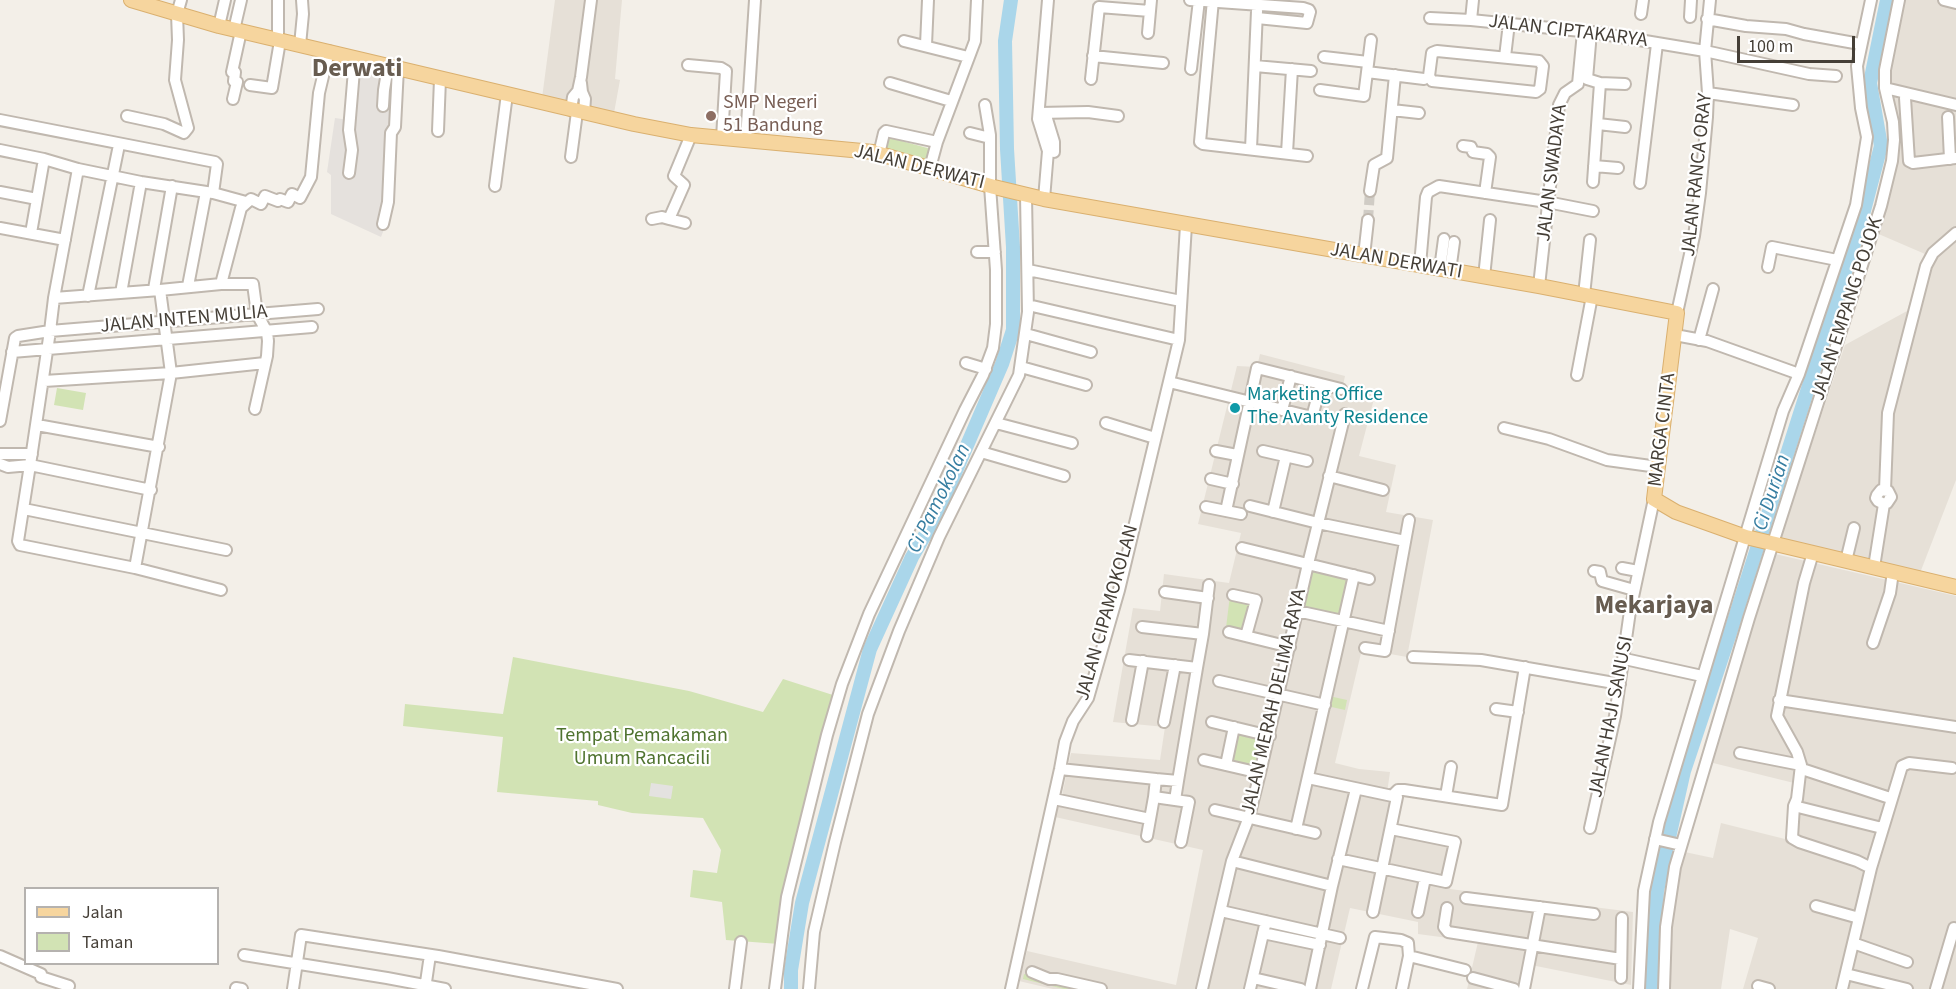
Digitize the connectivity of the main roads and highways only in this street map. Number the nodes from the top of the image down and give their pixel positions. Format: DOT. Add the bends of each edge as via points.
graph roads {
  1 [pos="131,0"];
  2 [pos="1677,313"];
  3 [pos="1956,587"];
  1 -- 2 [label="main road, JALAN DERWATI" via="219,26 577,112 691,135 879,154 1048,200"];
  2 -- 3 [label="main road, MARGA CINTA" via="1654,499 1676,512 1748,538"];
}
